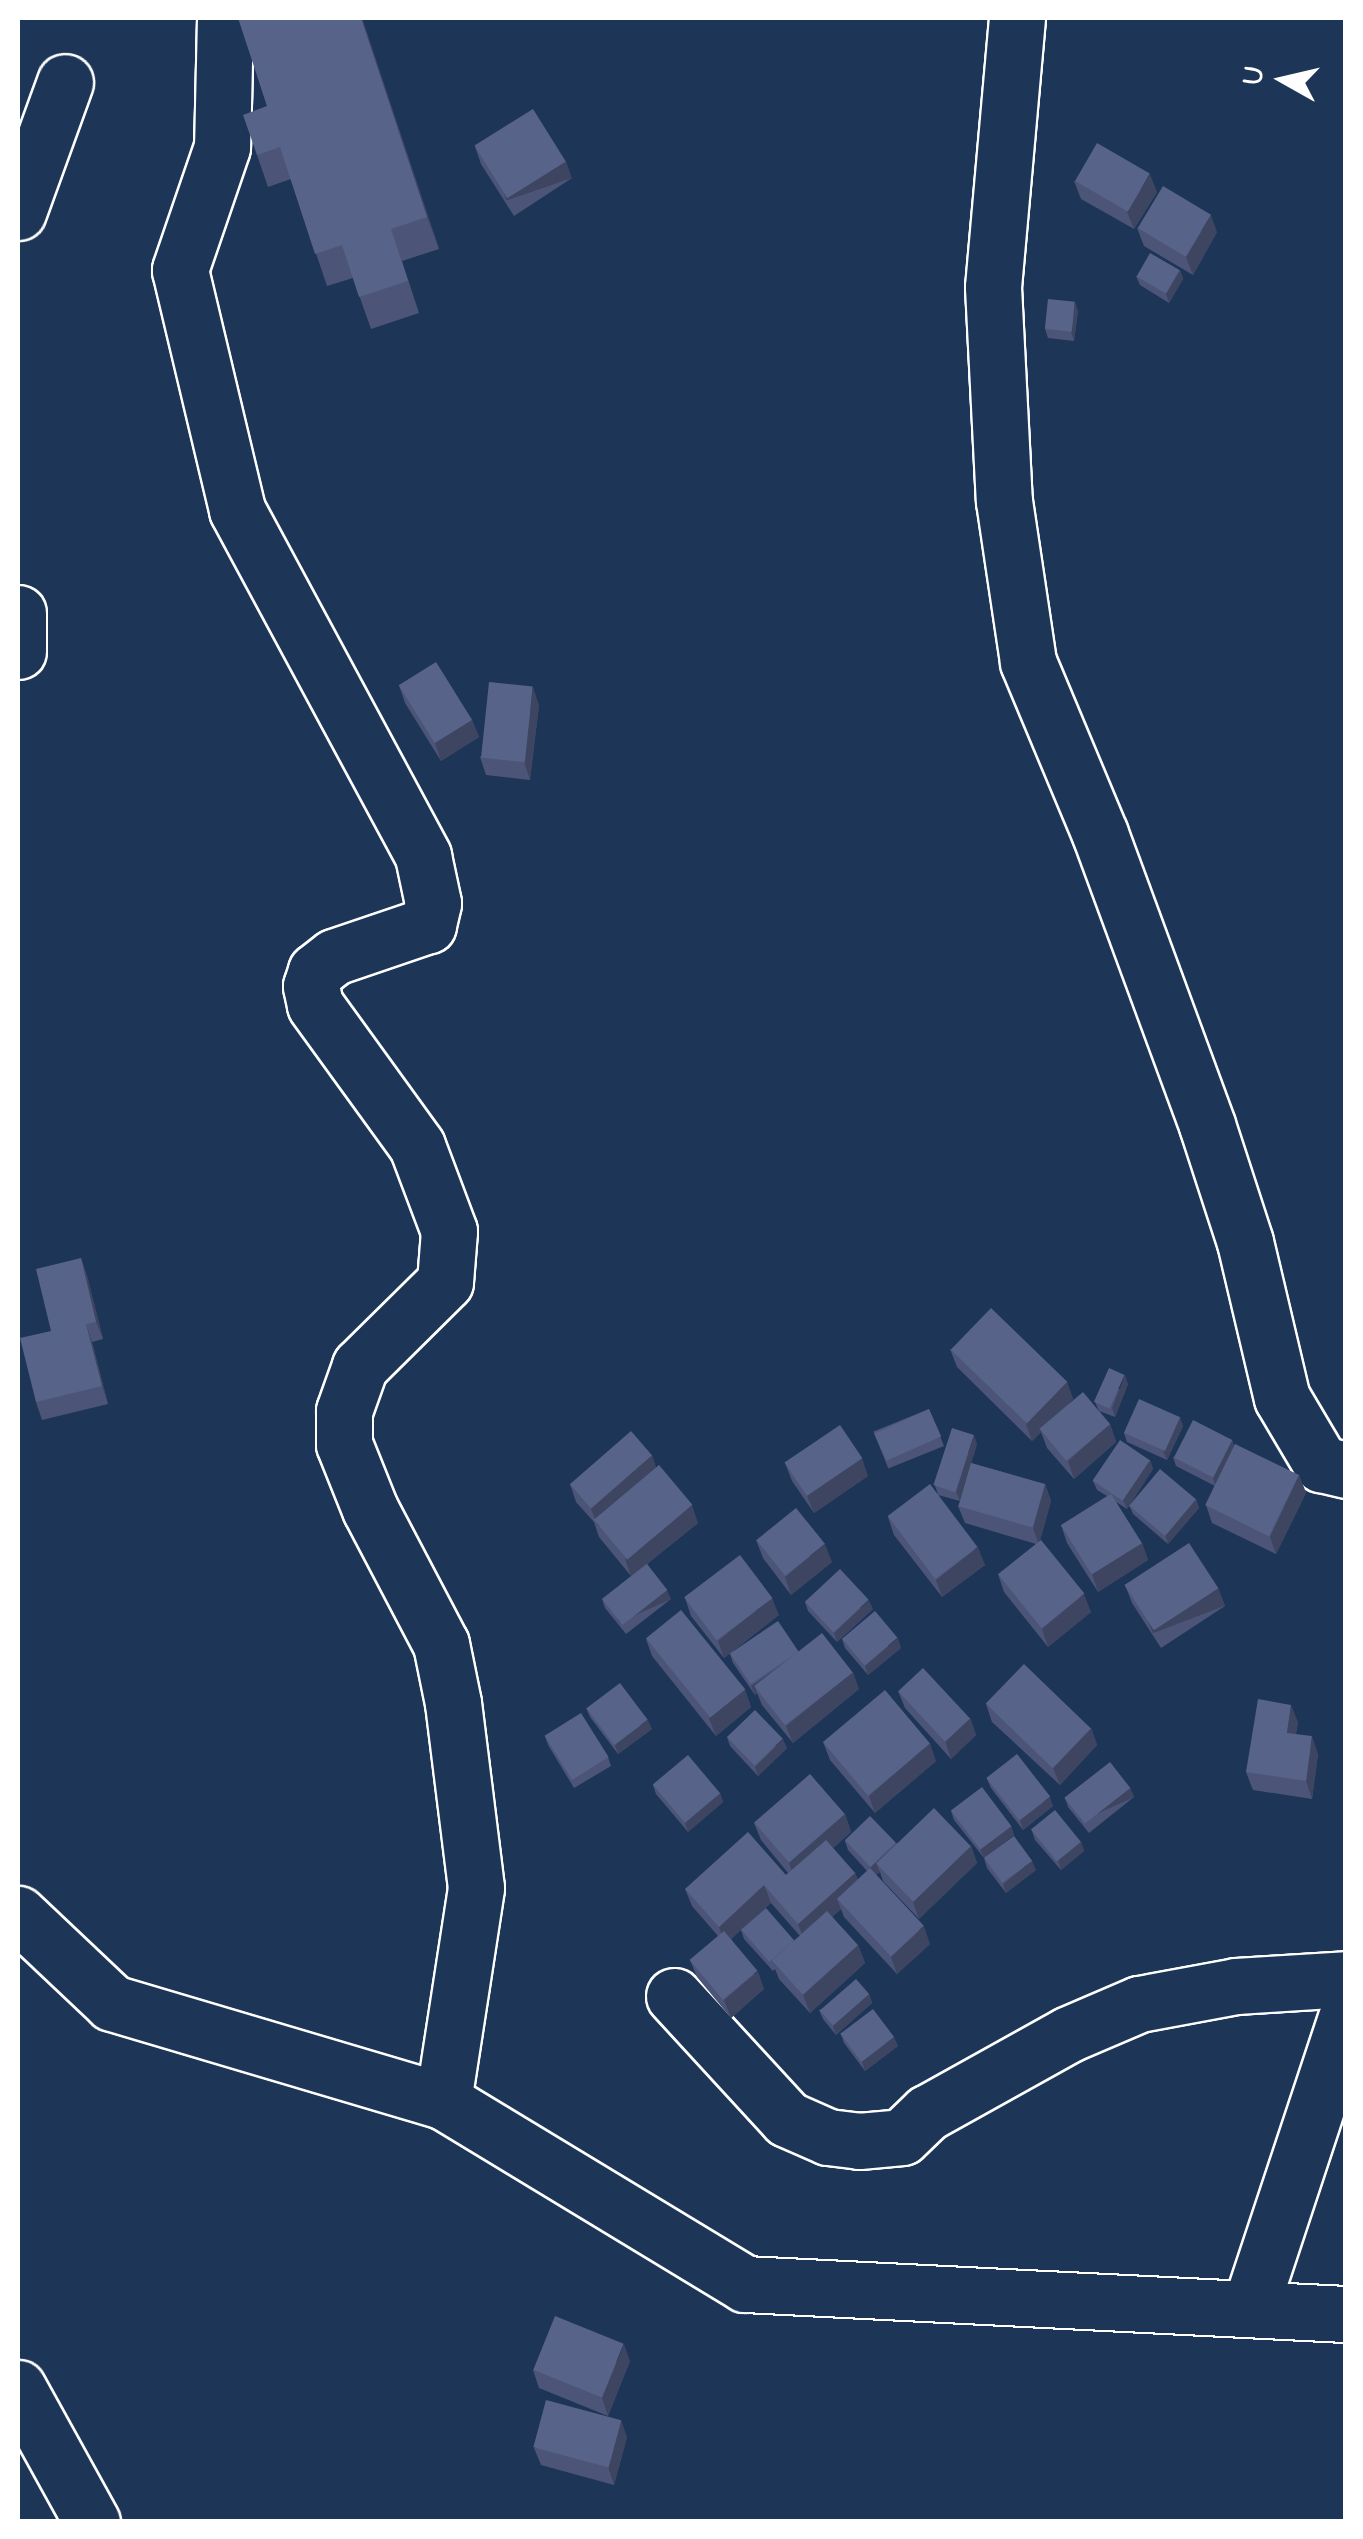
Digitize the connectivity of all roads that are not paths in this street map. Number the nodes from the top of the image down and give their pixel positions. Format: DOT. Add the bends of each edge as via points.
graph roads {
  1 [pos="225,18"];
  2 [pos="1017,18"];
  3 [pos="65,82"];
  4 [pos="18,212"];
  5 [pos="18,613"];
  6 [pos="18,651"];
  7 [pos="1346,1470"];
  8 [pos="18,1914"];
  9 [pos="1346,1979"];
  10 [pos="674,1996"];
  11 [pos="1346,2018"];
  12 [pos="444,2101"];
  13 [pos="1252,2305"];
  14 [pos="1346,2314"];
  15 [pos="18,2388"];
  16 [pos="92,2522"];
  1 -- 12 [label="street" via="222,148 180,270 238,510 423,856 432,903 428,925 334,957 311,986 315,1004 417,1146 448,1231 445,1282 360,1366 344,1411 344,1444 370,1508 441,1644 456,1722 476,1888"];
  2 -- 7 [label="street" via="993,287 1004,501 1028,662 1100,834 1207,1126 1245,1242 1282,1398 1320,1464"];
  3 -- 4 [label="street"];
  5 -- 6 [label="street"];
  8 -- 12 [label="street" via="112,2003"];
  9 -- 10 [label="street" via="1207,1989 1140,2004 1068,2034 928,2112 902,2137 859,2141 828,2137 788,2118"];
  11 -- 13 [label="street"];
  12 -- 13 [label="street" via="745,2284"];
  13 -- 14 [label="street"];
  15 -- 16 [label="street"];
}
